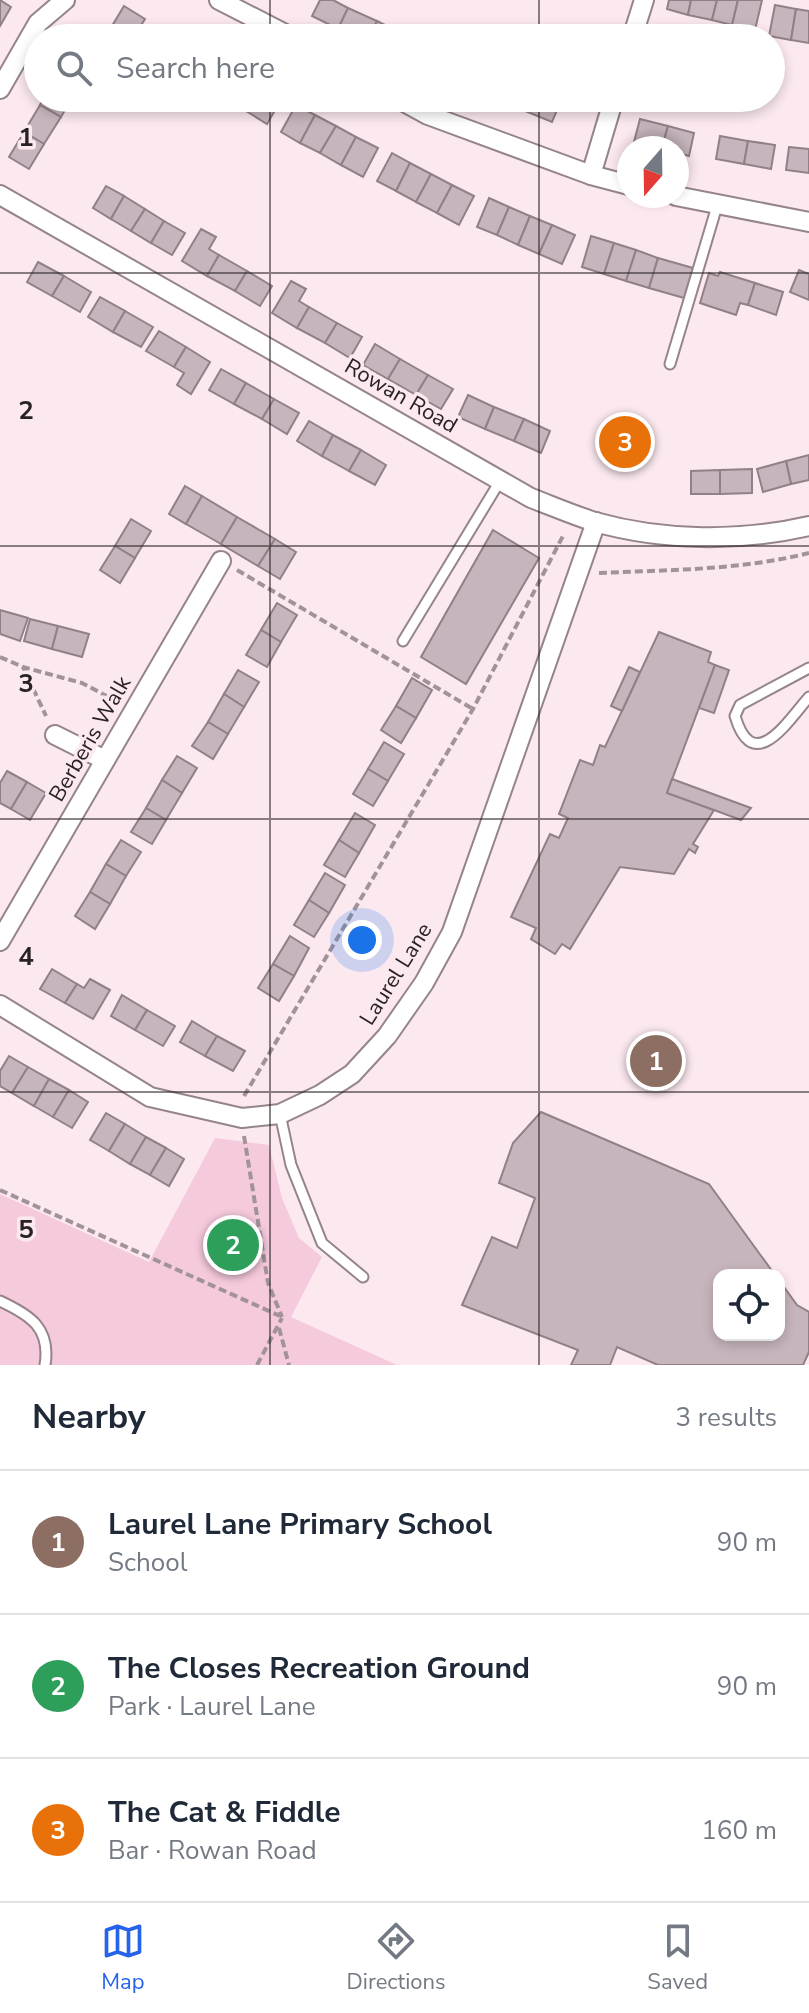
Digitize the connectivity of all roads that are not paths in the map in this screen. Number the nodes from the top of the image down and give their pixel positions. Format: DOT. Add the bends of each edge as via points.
graph roads {
  1 [pos="65,0"];
  2 [pos="219,0"];
  3 [pos="644,0"];
  4 [pos="37,24"];
  5 [pos="266,24"];
  6 [pos="636,24"];
  7 [pos="24,47"];
  8 [pos="0,89"];
  9 [pos="423,112"];
  10 [pos="610,112"];
  11 [pos="591,175"];
  12 [pos="617,182"];
  13 [pos="0,195"];
  14 [pos="689,199"];
  15 [pos="717,206"];
  16 [pos="809,222"];
  17 [pos="670,364"];
  18 [pos="500,481"];
  19 [pos="596,522"];
  20 [pos="809,526"];
  21 [pos="221,561"];
  22 [pos="403,641"];
  23 [pos="809,668"];
  24 [pos="809,697"];
  25 [pos="55,735"];
  26 [pos="105,760"];
  27 [pos="0,941"];
  28 [pos="0,1005"];
  29 [pos="280,1114"];
  30 [pos="363,1277"];
  31 [pos="0,1301"];
  32 [pos="45,1365"];
  1 -- 4 [label="street"];
  2 -- 5 [label="street"];
  3 -- 6 [label="street"];
  7 -- 8 [label="street"];
  9 -- 11 [label="street"];
  10 -- 11 [label="street"];
  11 -- 12 [label="street"];
  13 -- 18 [label="street, Rowan Road"];
  14 -- 15 [label="street"];
  15 -- 16 [label="street"];
  15 -- 17 [label="lane"];
  18 -- 19 [label="street, Rowan Road"];
  18 -- 22 [label="lane"];
  19 -- 20 [label="street, Rowan Road" via="695,540"];
  19 -- 29 [label="street, Laurel Lane" via="452,932 387,1036 352,1074"];
  21 -- 26 [label="street, Berberis Walk"];
  23 -- 24 [label="lane" via="740,705 735,716 748,740 768,743"];
  25 -- 26 [label="street"];
  26 -- 27 [label="street, Berberis Walk"];
  28 -- 29 [label="street, Laurel Lane" via="150,1097 242,1118"];
  29 -- 30 [label="lane" via="291,1165 322,1243"];
  31 -- 32 [label="lane" via="37,1325 45,1340"];
}
